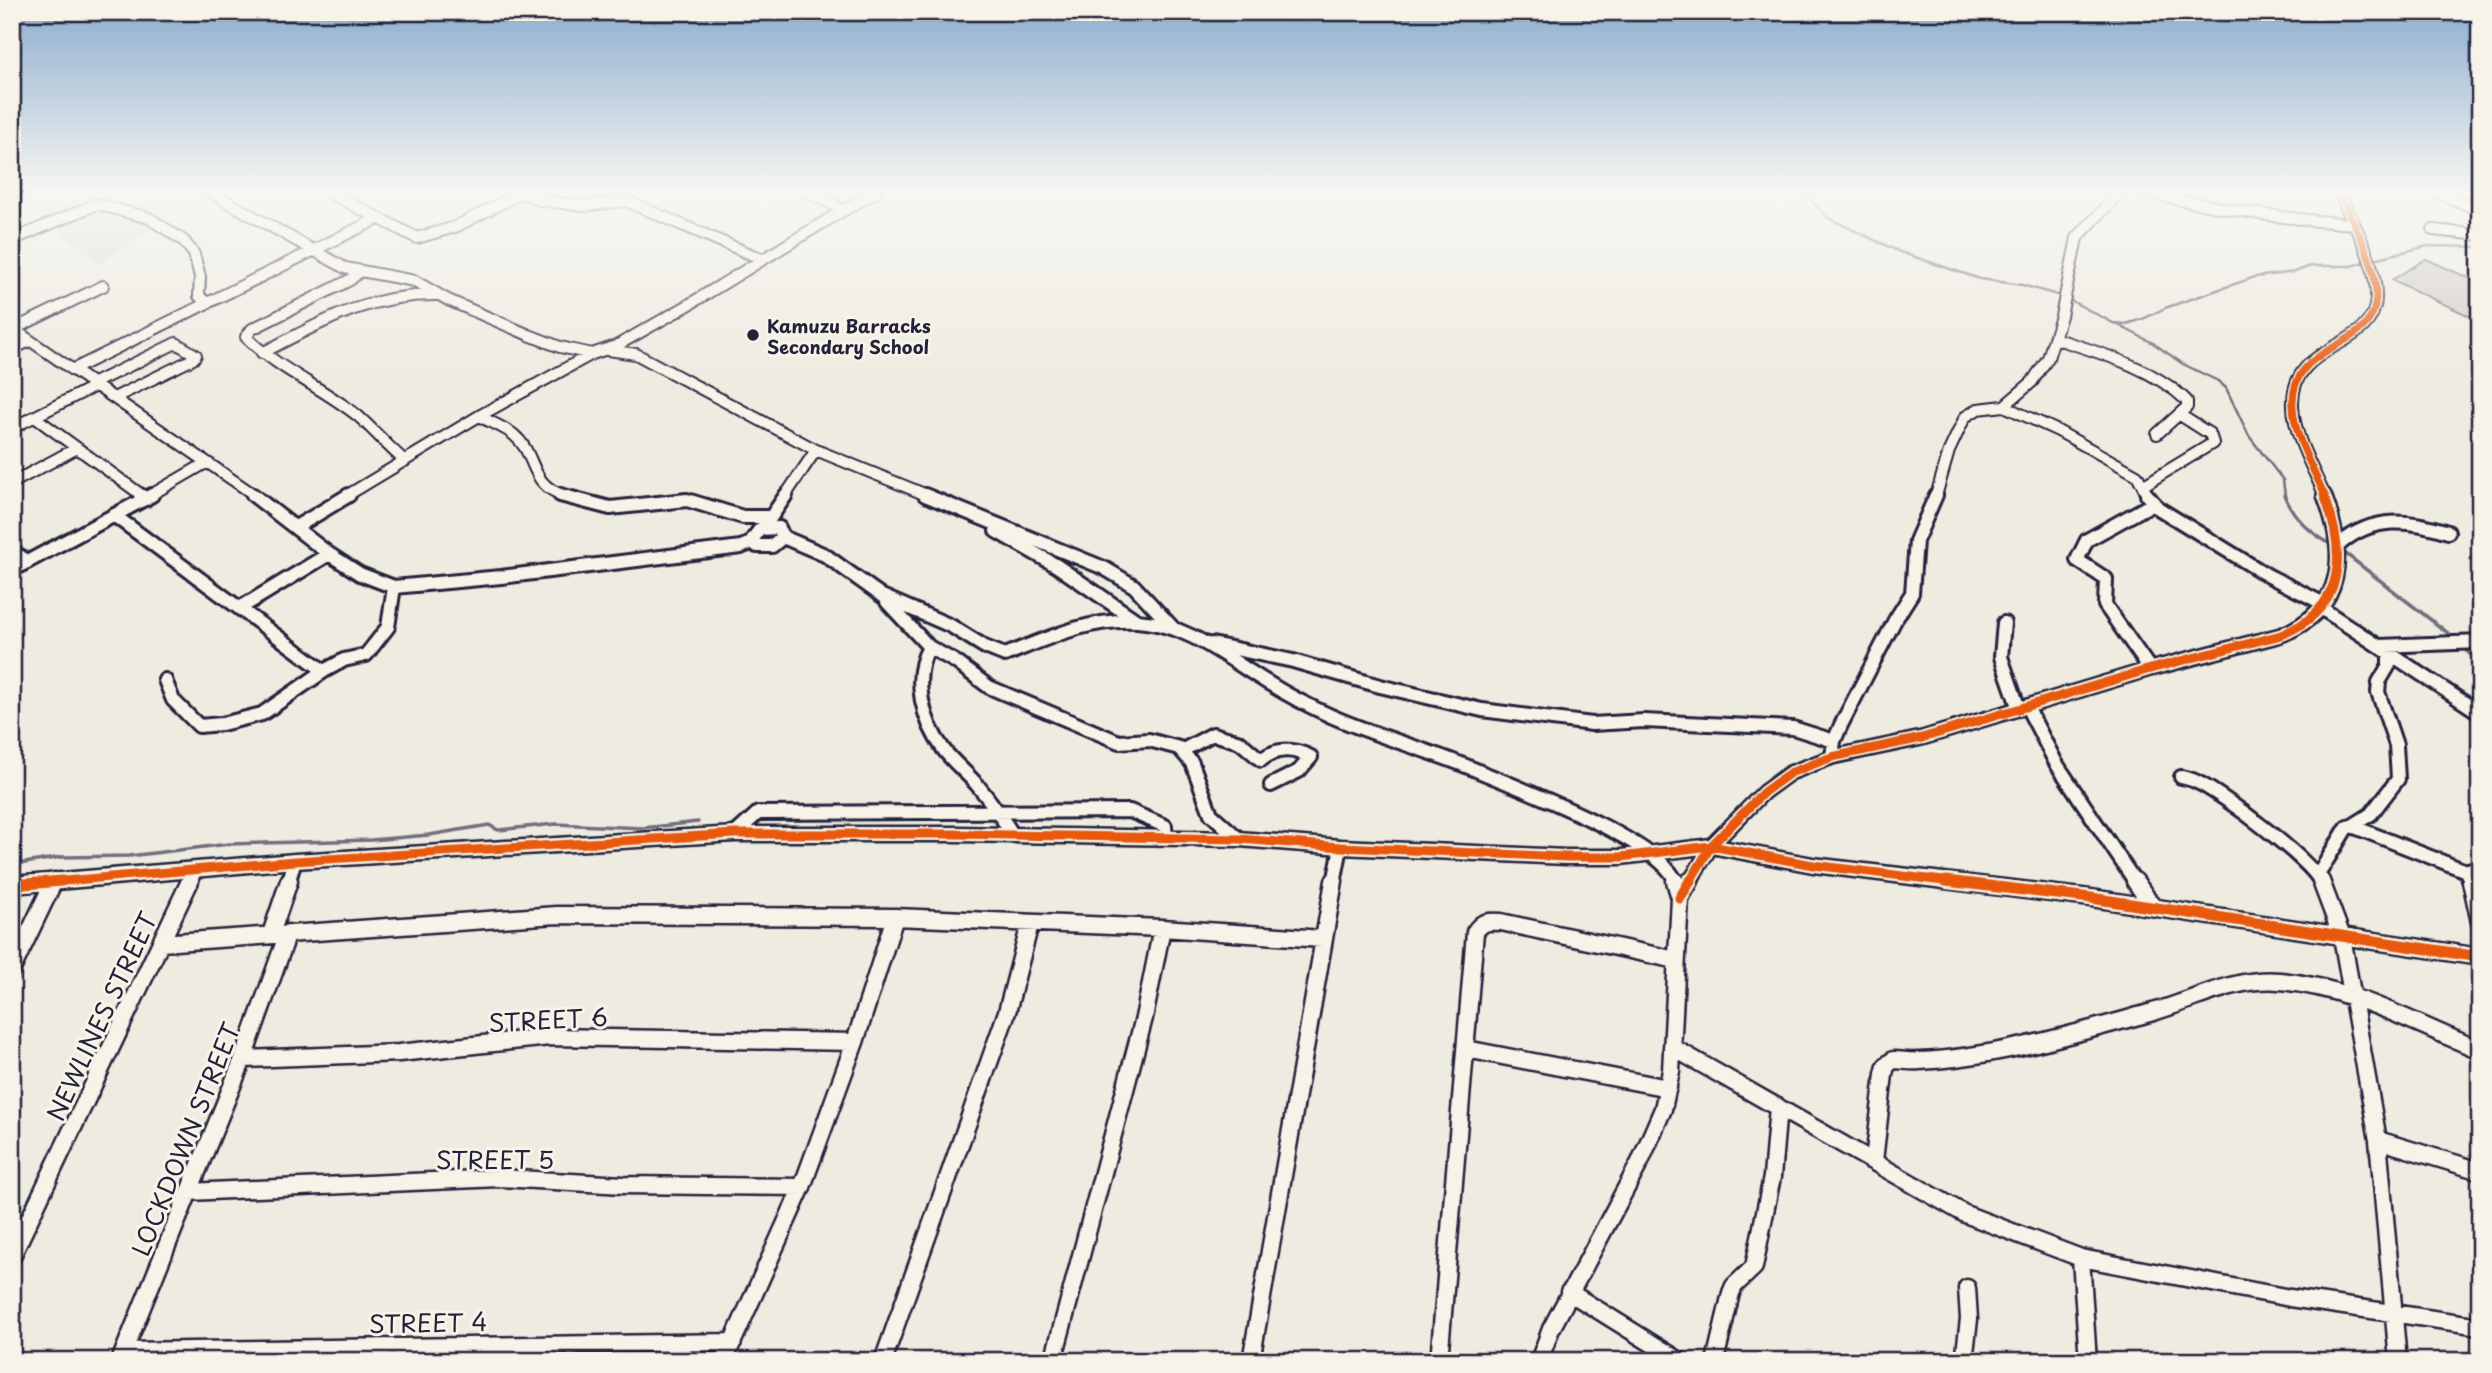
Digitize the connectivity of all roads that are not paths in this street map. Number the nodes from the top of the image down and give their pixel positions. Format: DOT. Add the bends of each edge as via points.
graph roads {
  1 [pos="195,256"];
  2 [pos="303,256"];
  3 [pos="325,256"];
  4 [pos="753,256"];
  5 [pos="768,256"];
  6 [pos="2073,256"];
  7 [pos="2367,256"];
  8 [pos="762,260"];
  9 [pos="359,271"];
  10 [pos="103,286"];
  11 [pos="439,295"];
  12 [pos="207,303"];
  13 [pos="13,328"];
  14 [pos="2054,338"];
  15 [pos="30,341"];
  16 [pos="12,349"];
  17 [pos="604,351"];
  18 [pos="262,353"];
  19 [pos="592,354"];
  20 [pos="72,370"];
  21 [pos="94,385"];
  22 [pos="114,398"];
  23 [pos="2004,406"];
  24 [pos="2180,415"];
  25 [pos="479,416"];
  26 [pos="36,418"];
  27 [pos="12,428"];
  28 [pos="2157,434"];
  29 [pos="77,448"];
  30 [pos="816,450"];
  31 [pos="405,461"];
  32 [pos="206,463"];
  33 [pos="12,483"];
  34 [pos="2144,485"];
  35 [pos="146,499"];
  36 [pos="2152,504"];
  37 [pos="115,516"];
  38 [pos="977,516"];
  39 [pos="771,517"];
  40 [pos="296,527"];
  41 [pos="764,528"];
  42 [pos="2448,532"];
  43 [pos="783,537"];
  44 [pos="753,542"];
  45 [pos="2340,544"];
  46 [pos="12,551"];
  47 [pos="329,554"];
  48 [pos="28,562"];
  49 [pos="12,570"];
  50 [pos="394,587"];
  51 [pos="882,596"];
  52 [pos="2322,606"];
  53 [pos="240,608"];
  54 [pos="1137,621"];
  55 [pos="2004,623"];
  56 [pos="1173,628"];
  57 [pos="1202,641"];
  58 [pos="2480,642"];
  59 [pos="929,647"];
  60 [pos="2385,650"];
  61 [pos="2150,669"];
  62 [pos="324,671"];
  63 [pos="165,680"];
  64 [pos="2023,708"];
  65 [pos="2480,713"];
  66 [pos="1834,741"];
  67 [pos="1182,750"];
  68 [pos="1832,757"];
  69 [pos="2181,777"];
  70 [pos="1271,785"];
  71 [pos="996,811"];
  72 [pos="2352,826"];
  73 [pos="735,834"];
  74 [pos="1013,835"];
  75 [pos="1166,838"];
  76 [pos="1239,839"];
  77 [pos="1711,846"];
  78 [pos="1341,847"];
  79 [pos="1652,854"];
  80 [pos="295,861"];
  81 [pos="2473,868"];
  82 [pos="195,871"];
  83 [pos="2318,875"];
  84 [pos="54,880"];
  85 [pos="12,885"];
  86 [pos="1680,898"];
  87 [pos="2153,907"];
  88 [pos="895,917"];
  89 [pos="2480,922"];
  90 [pos="1030,924"];
  91 [pos="1161,928"];
  92 [pos="288,933"];
  93 [pos="271,934"];
  94 [pos="2342,937"];
  95 [pos="1322,939"];
  96 [pos="161,943"];
  97 [pos="2480,957"];
  98 [pos="1676,960"];
  99 [pos="12,969"];
  100 [pos="2351,997"];
  101 [pos="855,1042"];
  102 [pos="1672,1047"];
  103 [pos="1466,1049"];
  104 [pos="2480,1049"];
  105 [pos="243,1059"];
  106 [pos="1668,1088"];
  107 [pos="1778,1107"];
  108 [pos="2378,1140"];
  109 [pos="1874,1161"];
  110 [pos="2480,1171"];
  111 [pos="802,1186"];
  112 [pos="189,1192"];
  113 [pos="12,1256"];
  114 [pos="2081,1258"];
  115 [pos="1967,1288"];
  116 [pos="1569,1292"];
  117 [pos="2392,1314"];
  118 [pos="2480,1326"];
  119 [pos="733,1342"];
  120 [pos="122,1356"];
  121 [pos="724,1361"];
  122 [pos="883,1361"];
  123 [pos="1053,1361"];
  124 [pos="1251,1361"];
  125 [pos="1439,1361"];
  126 [pos="1539,1361"];
  127 [pos="1680,1361"];
  128 [pos="1715,1361"];
  129 [pos="1964,1361"];
  130 [pos="2088,1361"];
  131 [pos="2398,1361"];
  1 -- 12 [label="street" via="199,296"];
  2 -- 12 [label="street"];
  3 -- 9 [label="street"];
  4 -- 8 [label="street"];
  5 -- 8 [label="street"];
  6 -- 14 [label="street"];
  7 -- 45 [label="street" via="2374,307 2347,340 2306,365 2292,400 2302,444"];
  8 -- 17 [label="street"];
  9 -- 11 [label="street" via="415,281"];
  9 -- 18 [label="street" via="350,281 248,332 247,340"];
  10 -- 13 [label="street"];
  11 -- 18 [label="street" via="401,294 368,300"];
  11 -- 19 [label="street" via="544,342"];
  12 -- 20 [label="street"];
  13 -- 15 [label="street"];
  14 -- 23 [label="street" via="2048,358 2032,382"];
  14 -- 24 [label="street" via="2173,387 2187,401"];
  15 -- 16 [label="street"];
  15 -- 20 [label="street"];
  17 -- 19 [label="street"];
  17 -- 30 [label="street" via="635,354"];
  18 -- 31 [label="street" via="358,416"];
  19 -- 25 [label="street"];
  20 -- 21 [label="street"];
  21 -- 22 [label="street"];
  21 -- 22 [label="street" via="173,344 196,355"];
  21 -- 26 [label="street"];
  22 -- 32 [label="street"];
  23 -- 34 [label="street" via="2109,459 2137,475"];
  23 -- 66 [label="street" via="1978,409 1965,417 1916,541 1912,593"];
  24 -- 28 [label="street"];
  24 -- 34 [label="street" via="2210,433 2214,443"];
  25 -- 31 [label="street"];
  25 -- 39 [label="street" via="514,435 530,455 535,475 557,494 610,508 687,500 743,517"];
  26 -- 27 [label="street"];
  26 -- 29 [label="street"];
  29 -- 33 [label="street"];
  29 -- 35 [label="street"];
  30 -- 38 [label="street"];
  30 -- 39 [label="street"];
  31 -- 40 [label="street"];
  32 -- 35 [label="street"];
  32 -- 40 [label="street"];
  34 -- 36 [label="street"];
  35 -- 37 [label="street"];
  36 -- 52 [label="street"];
  36 -- 61 [label="street" via="2087,540 2077,560 2106,579 2105,605"];
  37 -- 48 [label="street"];
  37 -- 53 [label="street"];
  38 -- 54 [label="street"];
  38 -- 56 [label="street" via="1104,568 1134,586"];
  39 -- 41 [label="street"];
  40 -- 47 [label="street"];
  41 -- 43 [label="street" via="779,528"];
  41 -- 44 [label="street" via="754,534"];
  42 -- 45 [label="street" via="2431,526 2374,524 2360,528"];
  43 -- 44 [label="street" via="769,547"];
  43 -- 51 [label="street" via="825,555"];
  44 -- 50 [label="street" via="610,564"];
  45 -- 52 [label="street" via="2340,571"];
  46 -- 48 [label="street"];
  47 -- 50 [label="street" via="360,574"];
  47 -- 53 [label="street"];
  48 -- 49 [label="street"];
  50 -- 62 [label="street" via="383,636 366,655"];
  51 -- 54 [label="street" via="1005,655 1081,625"];
  51 -- 59 [label="street"];
  52 -- 60 [label="street"];
  52 -- 61 [label="street" via="2292,631"];
  53 -- 62 [label="street"];
  54 -- 56 [label="street"];
  55 -- 64 [label="street" via="2000,667"];
  56 -- 57 [label="street"];
  57 -- 66 [label="street" via="1482,710 1592,724 1644,721 1793,728"];
  57 -- 79 [label="street" via="1326,713 1534,794"];
  58 -- 60 [label="street"];
  59 -- 67 [label="street" via="989,687 1119,742 1149,740"];
  59 -- 71 [label="street" via="921,657 919,675 923,704 940,746"];
  60 -- 65 [label="street"];
  60 -- 72 [label="street" via="2389,666 2378,692 2396,745 2398,779 2371,814"];
  61 -- 64 [label="street"];
  62 -- 63 [label="street" via="262,714 205,727 173,700"];
  64 -- 68 [label="street" via="1911,741"];
  64 -- 87 [label="street"];
  66 -- 68 [label="street"];
  67 -- 70 [label="street" via="1213,734 1240,742 1261,760 1268,752 1282,750 1311,757 1296,774"];
  67 -- 76 [label="street" via="1192,764 1207,808"];
  68 -- 77 [label="street" via="1776,782"];
  69 -- 83 [label="street" via="2214,792"];
  71 -- 73 [label="street" via="758,813"];
  71 -- 74 [label="street"];
  71 -- 75 [label="street" via="1130,811 1165,827"];
  72 -- 81 [label="street"];
  72 -- 83 [label="street" via="2347,827"];
  73 -- 74 [label="street"];
  73 -- 80 [label="street"];
  74 -- 75 [label="street"];
  75 -- 76 [label="street"];
  76 -- 78 [label="street"];
  77 -- 79 [label="street"];
  77 -- 86 [label="street"];
  77 -- 87 [label="street" via="1814,864"];
  78 -- 79 [label="street" via="1566,857"];
  78 -- 95 [label="street"];
  79 -- 86 [label="street" via="1674,876"];
  80 -- 82 [label="street"];
  80 -- 93 [label="street"];
  81 -- 89 [label="street" via="2470,876"];
  82 -- 84 [label="street"];
  82 -- 96 [label="street, NEWLINES STREET"];
  83 -- 94 [label="street"];
  84 -- 85 [label="street"];
  84 -- 99 [label="street"];
  86 -- 98 [label="street"];
  87 -- 94 [label="street"];
  88 -- 90 [label="street"];
  88 -- 92 [label="street" via="557,915"];
  88 -- 101 [label="street"];
  90 -- 91 [label="street"];
  90 -- 122 [label="street" via="1007,1012"];
  91 -- 95 [label="street"];
  91 -- 123 [label="street" via="1144,1018"];
  92 -- 93 [label="street"];
  92 -- 105 [label="street, LOCKDOWN STREET"];
  93 -- 96 [label="street"];
  94 -- 97 [label="street"];
  94 -- 100 [label="street"];
  95 -- 124 [label="street"];
  96 -- 113 [label="street, NEWLINES STREET"];
  98 -- 102 [label="street"];
  98 -- 103 [label="street" via="1501,922 1480,924 1475,932"];
  100 -- 104 [label="street"];
  100 -- 108 [label="street"];
  100 -- 109 [label="street" via="2309,984 2249,982 2155,1011 1981,1053 1921,1062 1893,1060 1884,1074"];
  101 -- 105 [label="street, STREET 6" via="550,1037 399,1053"];
  101 -- 111 [label="street"];
  102 -- 106 [label="street"];
  102 -- 107 [label="street"];
  103 -- 106 [label="street"];
  103 -- 125 [label="street"];
  105 -- 112 [label="street, LOCKDOWN STREET"];
  106 -- 116 [label="street" via="1640,1162"];
  107 -- 109 [label="street"];
  107 -- 128 [label="street" via="1772,1177 1754,1267 1731,1293"];
  108 -- 110 [label="street"];
  108 -- 117 [label="street"];
  109 -- 114 [label="street" via="1965,1214"];
  111 -- 112 [label="street, STREET 5" via="624,1185 499,1178"];
  111 -- 119 [label="street"];
  112 -- 120 [label="street, LOCKDOWN STREET"];
  114 -- 117 [label="street"];
  114 -- 130 [label="street"];
  115 -- 129 [label="street"];
  116 -- 126 [label="street"];
  116 -- 127 [label="street"];
  117 -- 118 [label="street"];
  117 -- 131 [label="street"];
  119 -- 120 [label="street, STREET 4"];
  119 -- 121 [label="street"];
}
